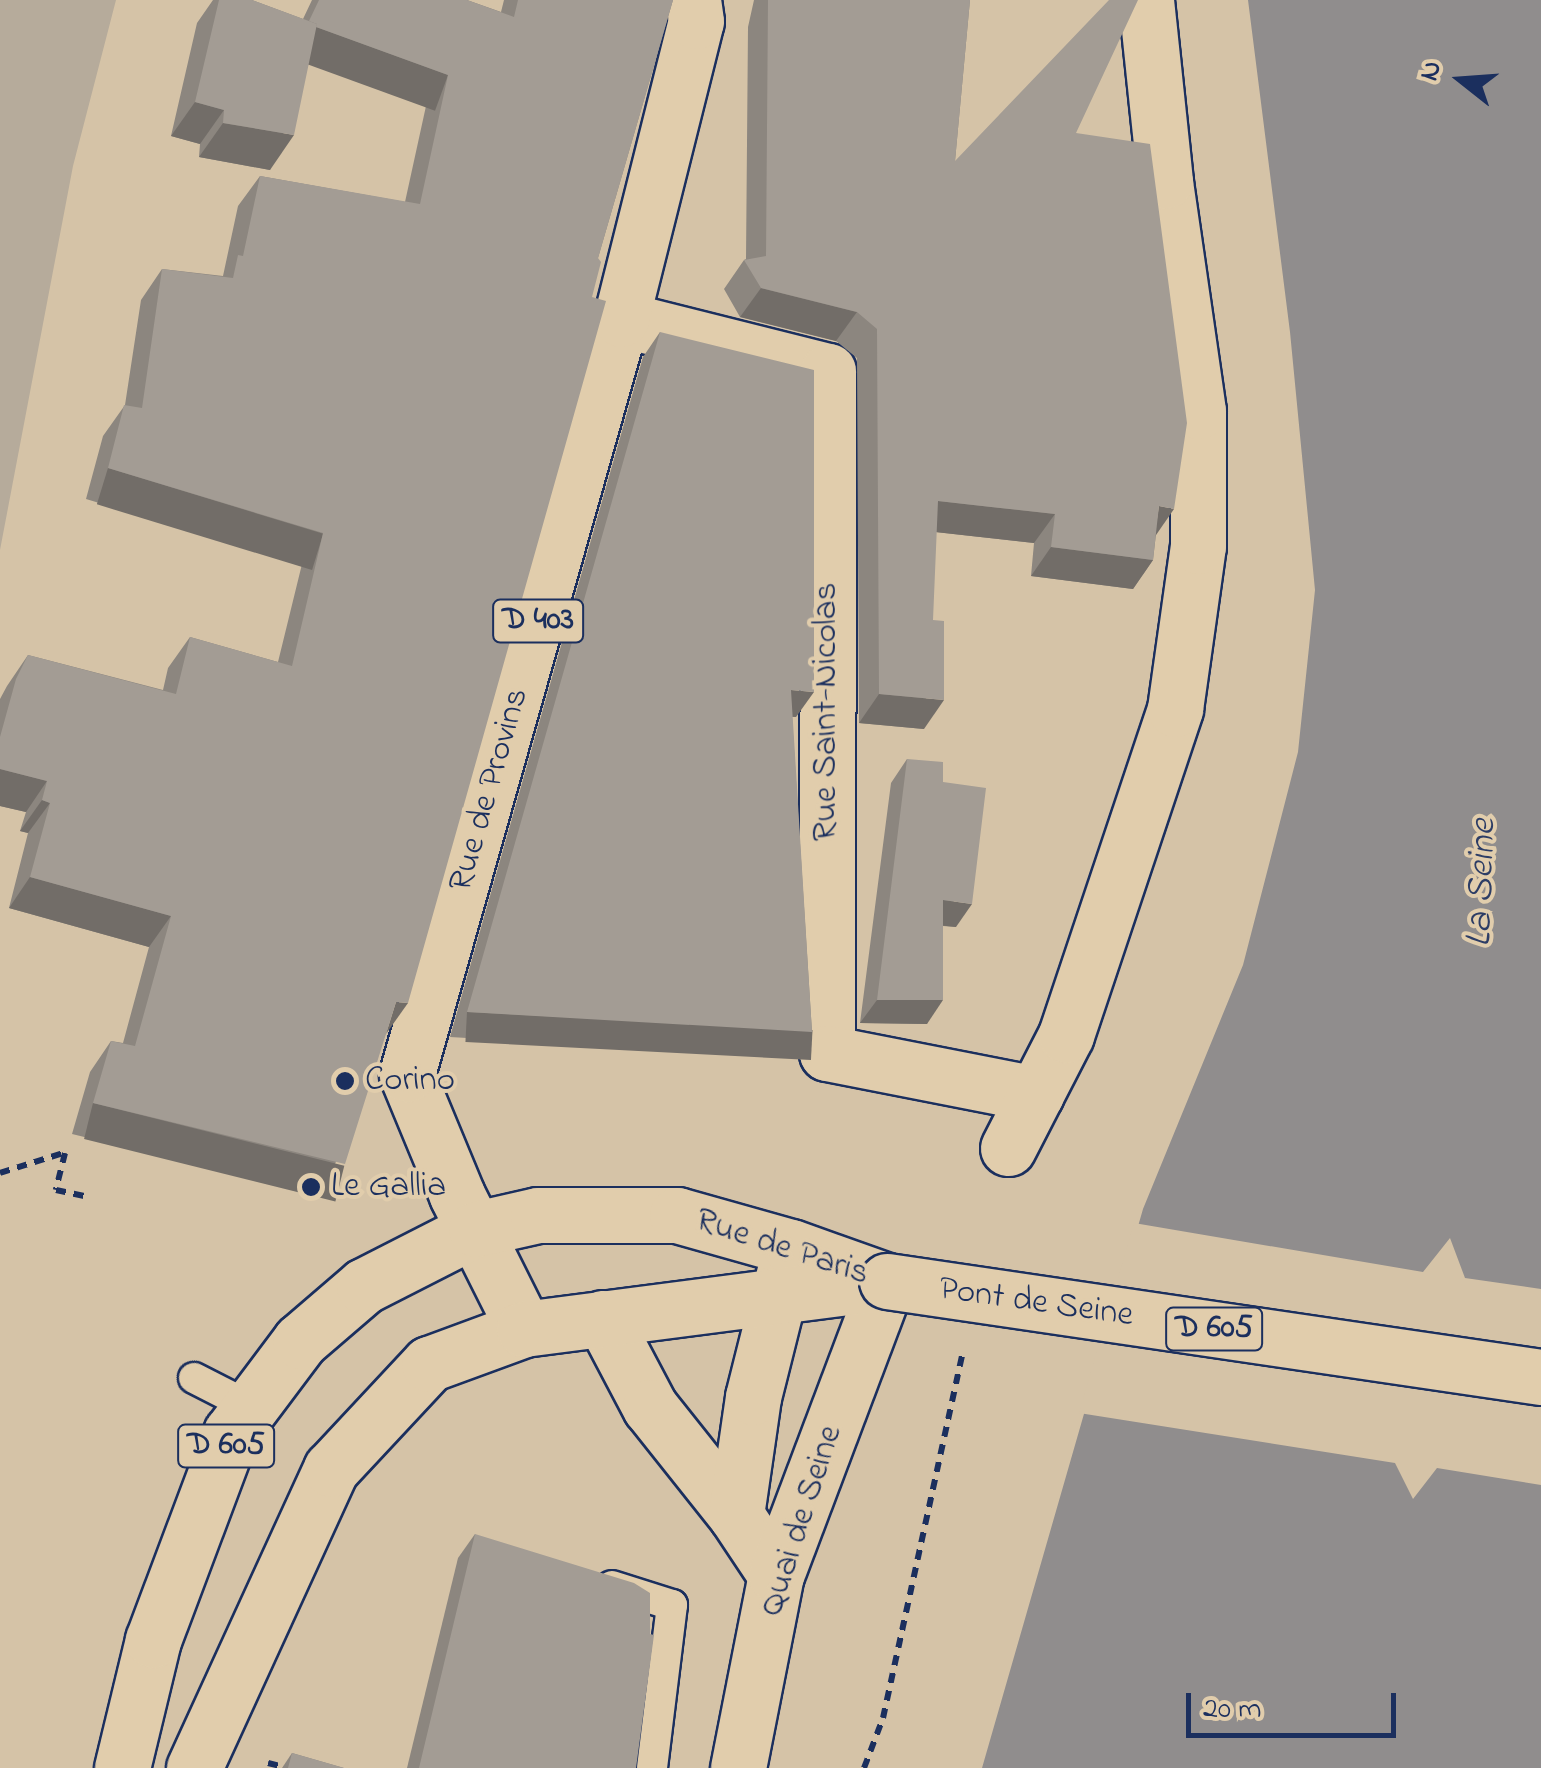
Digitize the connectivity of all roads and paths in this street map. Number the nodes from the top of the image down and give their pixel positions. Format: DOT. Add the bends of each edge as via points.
graph roads {
  1 [pos="694,0"];
  2 [pos="1146,0"];
  3 [pos="621,319"];
  4 [pos="1036,1094"];
  5 [pos="1008,1148"];
  6 [pos="0,1173"];
  7 [pos="85,1196"];
  8 [pos="476,1229"];
  9 [pos="786,1273"];
  10 [pos="887,1281"];
  11 [pos="603,1318"];
  12 [pos="524,1329"];
  13 [pos="966,1338"];
  14 [pos="1541,1377"];
  15 [pos="194,1378"];
  16 [pos="251,1407"];
  17 [pos="736,1515"];
  18 [pos="776,1575"];
  19 [pos="579,1576"];
  20 [pos="122,1768"];
  21 [pos="194,1768"];
  22 [pos="652,1768"];
  23 [pos="738,1768"];
  24 [pos="864,1768"];
  1 -- 3 [label="main road, Rue de Provins / D 403" via="696,21"];
  2 -- 4 [label="main road" via="1198,411 1198,546 1175,709 1066,1035"];
  3 -- 4 [label="main road, Rue Saint-Nicolas" via="828,371 827,1053"];
  3 -- 8 [label="main road, Rue de Provins / D 403" via="407,1074"];
  4 -- 5 [label="main road"];
  6 -- 7 [label="path" via="65,1153 56,1190"];
  8 -- 9 [label="main road, Rue de Paris / D 605" via="538,1215 677,1215"];
  8 -- 12 [label="main road, Rue de Provins / D 403"];
  8 -- 16 [label="main road, Rue de Paris / D 605" via="364,1286 300,1340"];
  9 -- 10 [label="main road, Rue de Paris / D 605"];
  9 -- 11 [label="main road, Rue de Paris / D 605"];
  9 -- 17 [label="main road" via="753,1397"];
  10 -- 14 [label="main road, Pont de Seine / D 605, bridge"];
  10 -- 18 [label="main road, Quai de Seine"];
  11 -- 12 [label="main road, Rue de Paris / D 605"];
  11 -- 17 [label="main road" via="650,1407"];
  12 -- 21 [label="main road, Rue de Paris / D 605" via="429,1364 332,1469"];
  13 -- 24 [label="path" via="884,1718"];
  15 -- 16 [label="lane"];
  16 -- 20 [label="main road, Rue de Paris / D 605" via="231,1433 153,1640"];
  17 -- 18 [label="main road"];
  18 -- 23 [label="main road, Quai de Seine"];
  19 -- 22 [label="lane" via="672,1605"];
}
